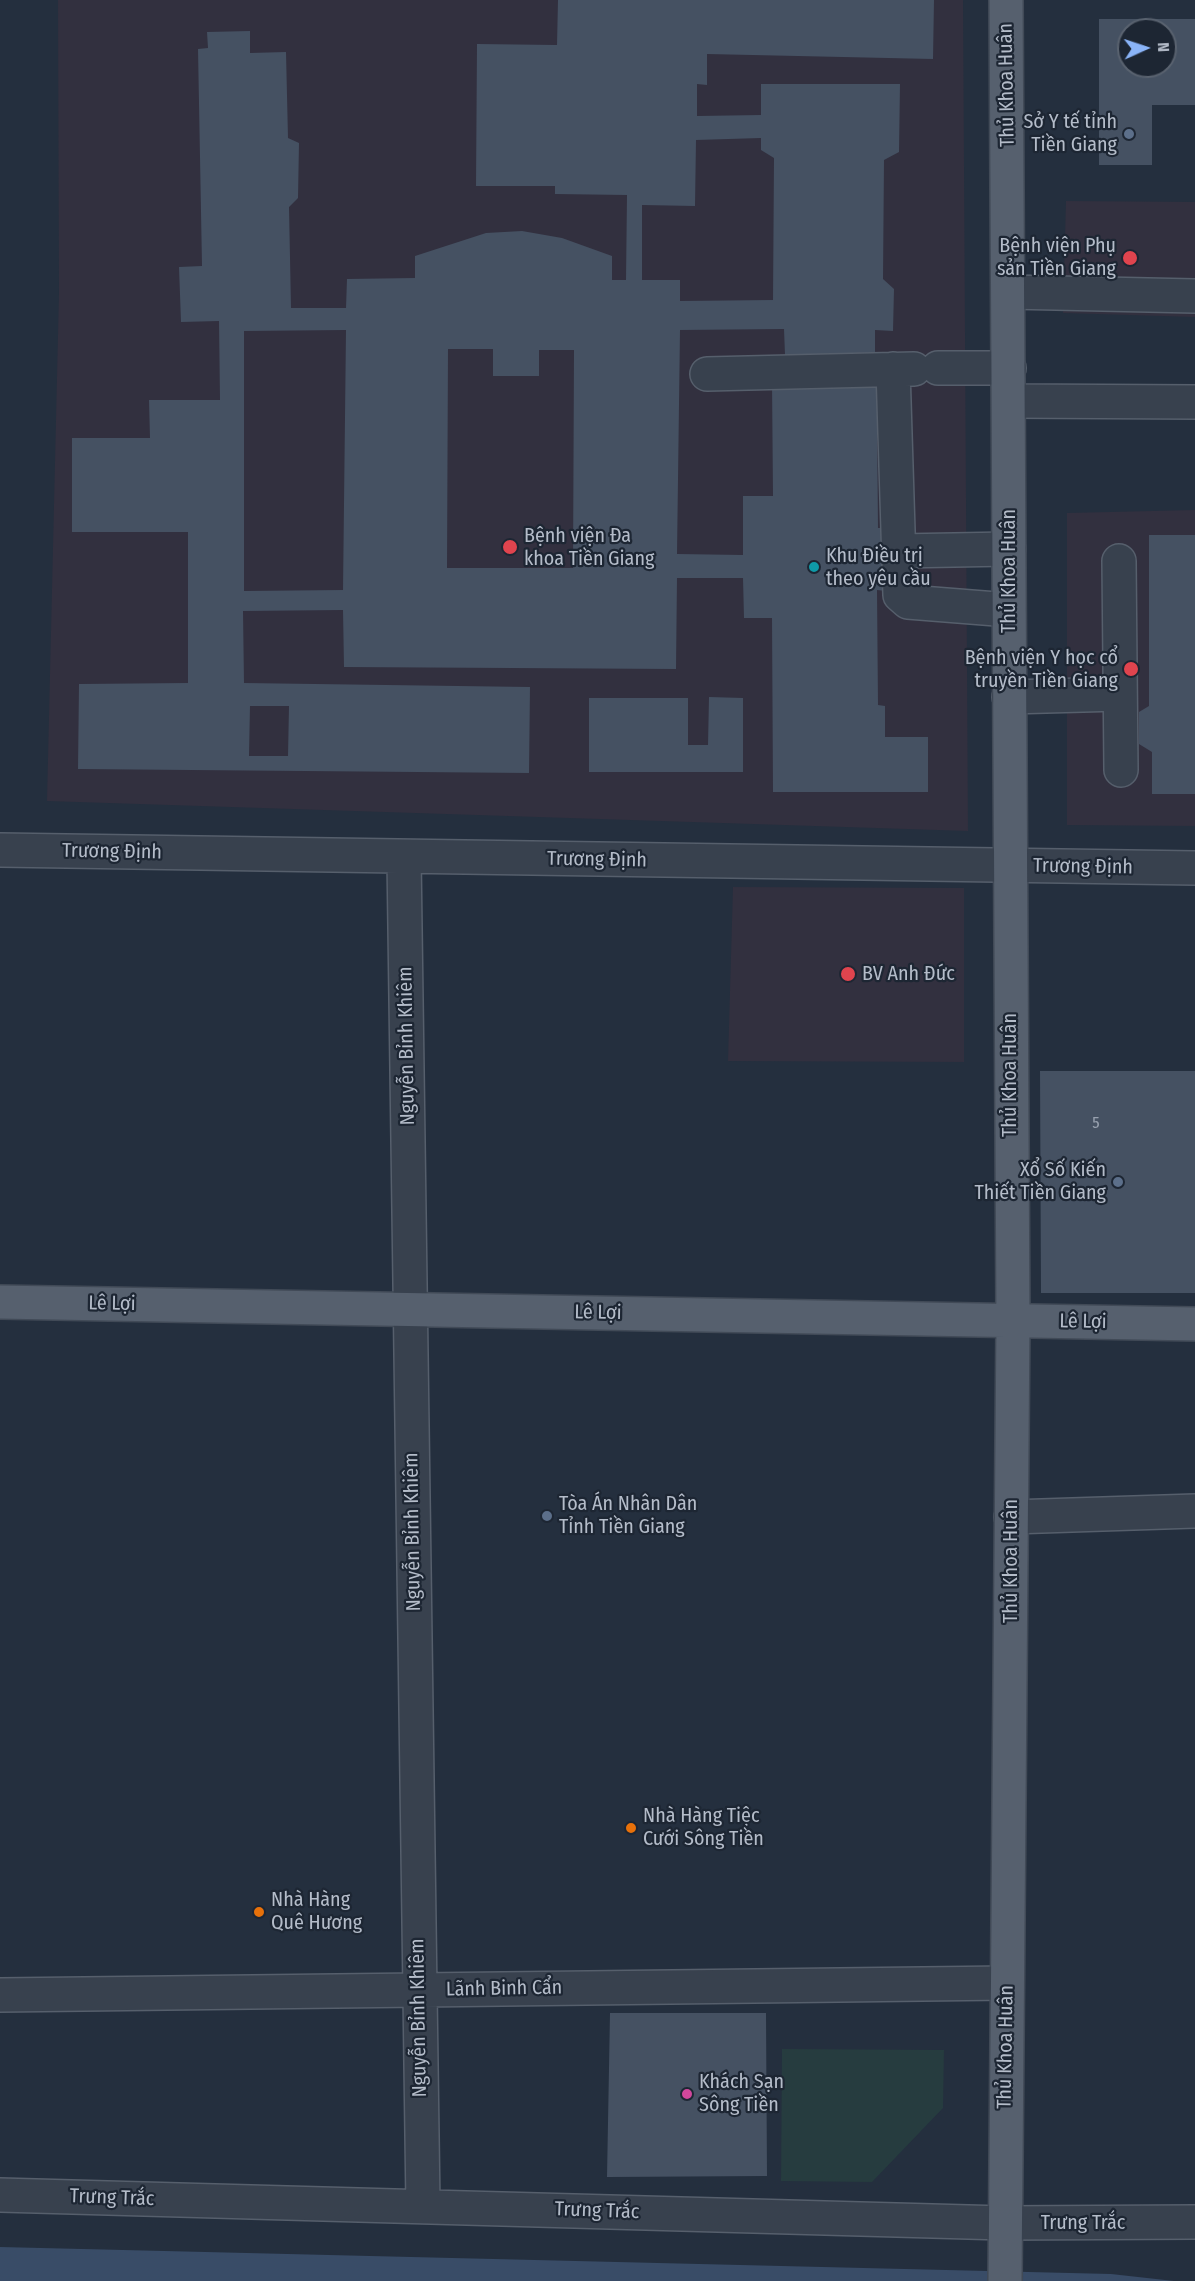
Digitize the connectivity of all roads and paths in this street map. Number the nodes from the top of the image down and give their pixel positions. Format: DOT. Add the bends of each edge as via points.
graph roads {
  1 [pos="1006,0"];
  2 [pos="1009,292"];
  3 [pos="1195,296"];
  4 [pos="1009,368"];
  5 [pos="915,369"];
  6 [pos="707,374"];
  7 [pos="1009,401"];
  8 [pos="1195,402"];
  9 [pos="1009,549"];
  10 [pos="899,551"];
  11 [pos="1119,561"];
  12 [pos="1009,610"];
  13 [pos="1120,694"];
  14 [pos="1009,697"];
  15 [pos="1121,770"];
  16 [pos="0,850"];
  17 [pos="404,857"];
  18 [pos="1009,866"];
  19 [pos="1195,868"];
  20 [pos="0,1302"];
  21 [pos="410,1309"];
  22 [pos="1012,1321"];
  23 [pos="1195,1324"];
  24 [pos="1195,1511"];
  25 [pos="1011,1518"];
  26 [pos="1007,1983"];
  27 [pos="419,1990"];
  28 [pos="0,1995"];
  29 [pos="0,2195"];
  30 [pos="423,2206"];
  31 [pos="1195,2223"];
  32 [pos="1004,2252"];
  1 -- 2 [label="main road, Thủ Khoa Huân"];
  2 -- 3 [label="street"];
  2 -- 4 [label="main road, Thủ Khoa Huân"];
  4 -- 5 [label="street"];
  4 -- 7 [label="main road, Thủ Khoa Huân"];
  5 -- 6 [label="street"];
  5 -- 10 [label="street"];
  7 -- 8 [label="street"];
  7 -- 9 [label="main road, Thủ Khoa Huân"];
  9 -- 10 [label="street"];
  9 -- 12 [label="main road, Thủ Khoa Huân"];
  10 -- 12 [label="street" via="900,595 908,602"];
  11 -- 13 [label="street"];
  12 -- 14 [label="main road, Thủ Khoa Huân"];
  13 -- 14 [label="street"];
  13 -- 15 [label="street"];
  14 -- 18 [label="main road, Thủ Khoa Huân"];
  16 -- 17 [label="street, Trương Định"];
  17 -- 18 [label="street, Trương Định"];
  17 -- 21 [label="street, Nguyễn Bỉnh Khiêm"];
  18 -- 19 [label="street, Trương Định"];
  18 -- 22 [label="main road, Thủ Khoa Huân"];
  20 -- 21 [label="main road, Lê Lợi"];
  21 -- 22 [label="main road, Lê Lợi"];
  21 -- 27 [label="street, Nguyễn Bỉnh Khiêm"];
  22 -- 23 [label="main road, Lê Lợi"];
  22 -- 25 [label="main road, Thủ Khoa Huân"];
  24 -- 25 [label="street"];
  25 -- 26 [label="main road, Thủ Khoa Huân"];
  26 -- 27 [label="street, Lãnh Binh Cẩn"];
  26 -- 32 [label="main road, Thủ Khoa Huân"];
  27 -- 28 [label="street, Lãnh Binh Cẩn"];
  27 -- 30 [label="street, Nguyễn Bỉnh Khiêm"];
  29 -- 30 [label="street, Trưng Trắc"];
  30 -- 32 [label="street, Trưng Trắc"];
  31 -- 32 [label="street, Trưng Trắc"];
}
